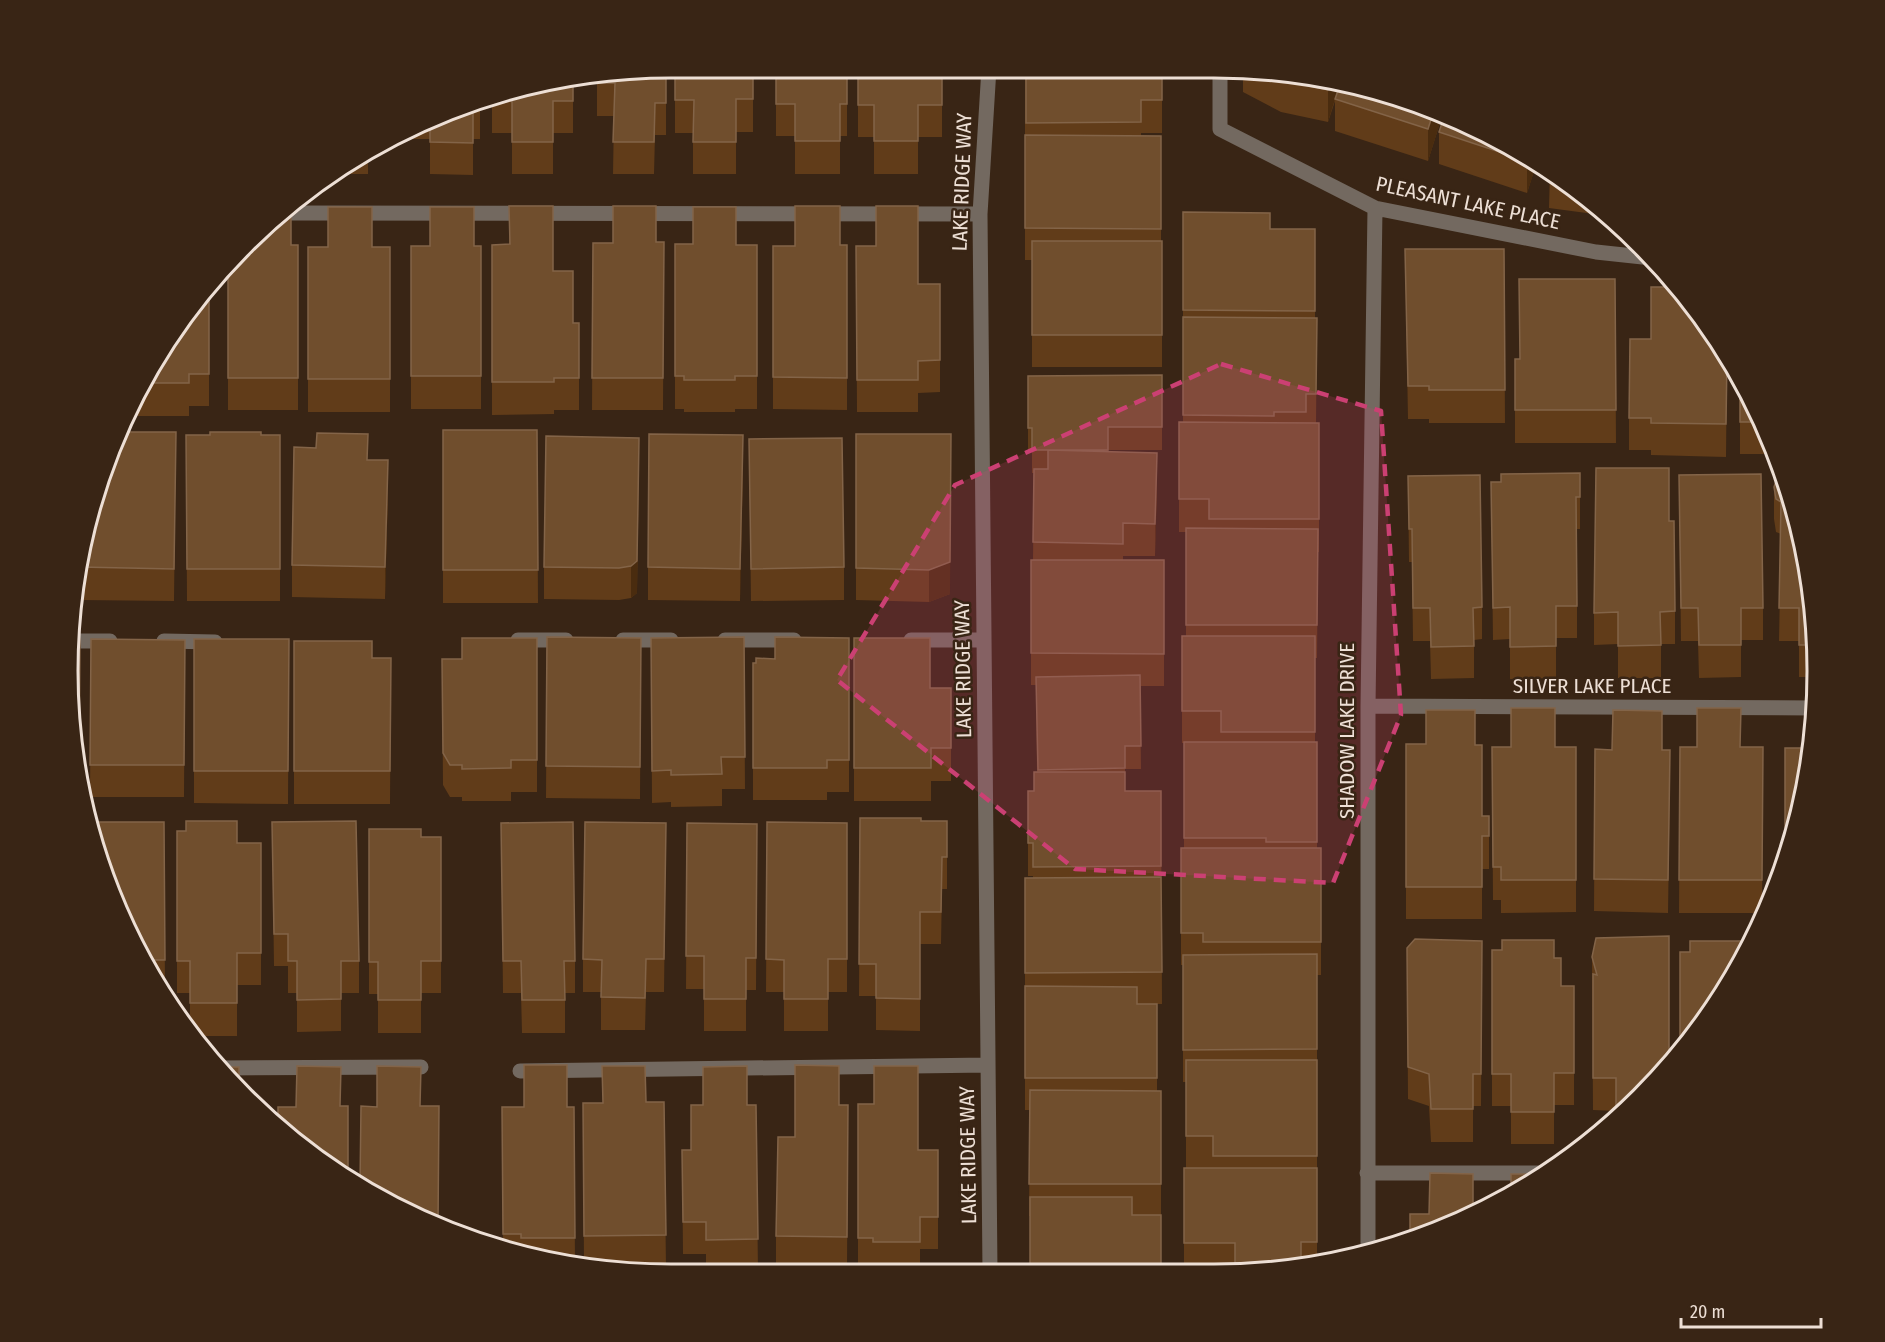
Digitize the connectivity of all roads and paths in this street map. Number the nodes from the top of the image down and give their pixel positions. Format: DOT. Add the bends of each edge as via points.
graph roads {
  1 [pos="988,78"];
  2 [pos="1220,78"];
  3 [pos="1375,208"];
  4 [pos="295,213"];
  5 [pos="980,214"];
  6 [pos="1637,256"];
  7 [pos="508,640"];
  8 [pos="580,640"];
  9 [pos="603,640"];
  10 [pos="687,640"];
  11 [pos="710,640"];
  12 [pos="806,640"];
  13 [pos="901,640"];
  14 [pos="984,640"];
  15 [pos="79,641"];
  16 [pos="129,641"];
  17 [pos="153,641"];
  18 [pos="234,642"];
  19 [pos="1368,706"];
  20 [pos="1806,708"];
  21 [pos="988,1065"];
  22 [pos="421,1067"];
  23 [pos="231,1068"];
  24 [pos="520,1071"];
  25 [pos="1367,1173"];
  26 [pos="1529,1173"];
  27 [pos="1368,1244"];
  28 [pos="990,1264"];
  1 -- 5 [label="street, LAKE RIDGE WAY"];
  2 -- 3 [label="street, PLEASANT LAKE PLACE" via="1220,129"];
  3 -- 6 [label="street, PLEASANT LAKE PLACE" via="1596,252"];
  3 -- 19 [label="street, SHADOW LAKE DRIVE"];
  4 -- 5 [label="street"];
  5 -- 14 [label="street, LAKE RIDGE WAY"];
  7 -- 8 [label="street"];
  9 -- 10 [label="street"];
  11 -- 12 [label="street"];
  13 -- 14 [label="street"];
  14 -- 21 [label="street, LAKE RIDGE WAY"];
  15 -- 16 [label="street"];
  17 -- 18 [label="street"];
  19 -- 20 [label="street, SILVER LAKE PLACE"];
  19 -- 25 [label="street, SHADOW LAKE DRIVE"];
  21 -- 24 [label="street"];
  21 -- 28 [label="street, LAKE RIDGE WAY"];
  22 -- 23 [label="street"];
  25 -- 26 [label="street"];
  25 -- 27 [label="street, SHADOW LAKE DRIVE"];
}
